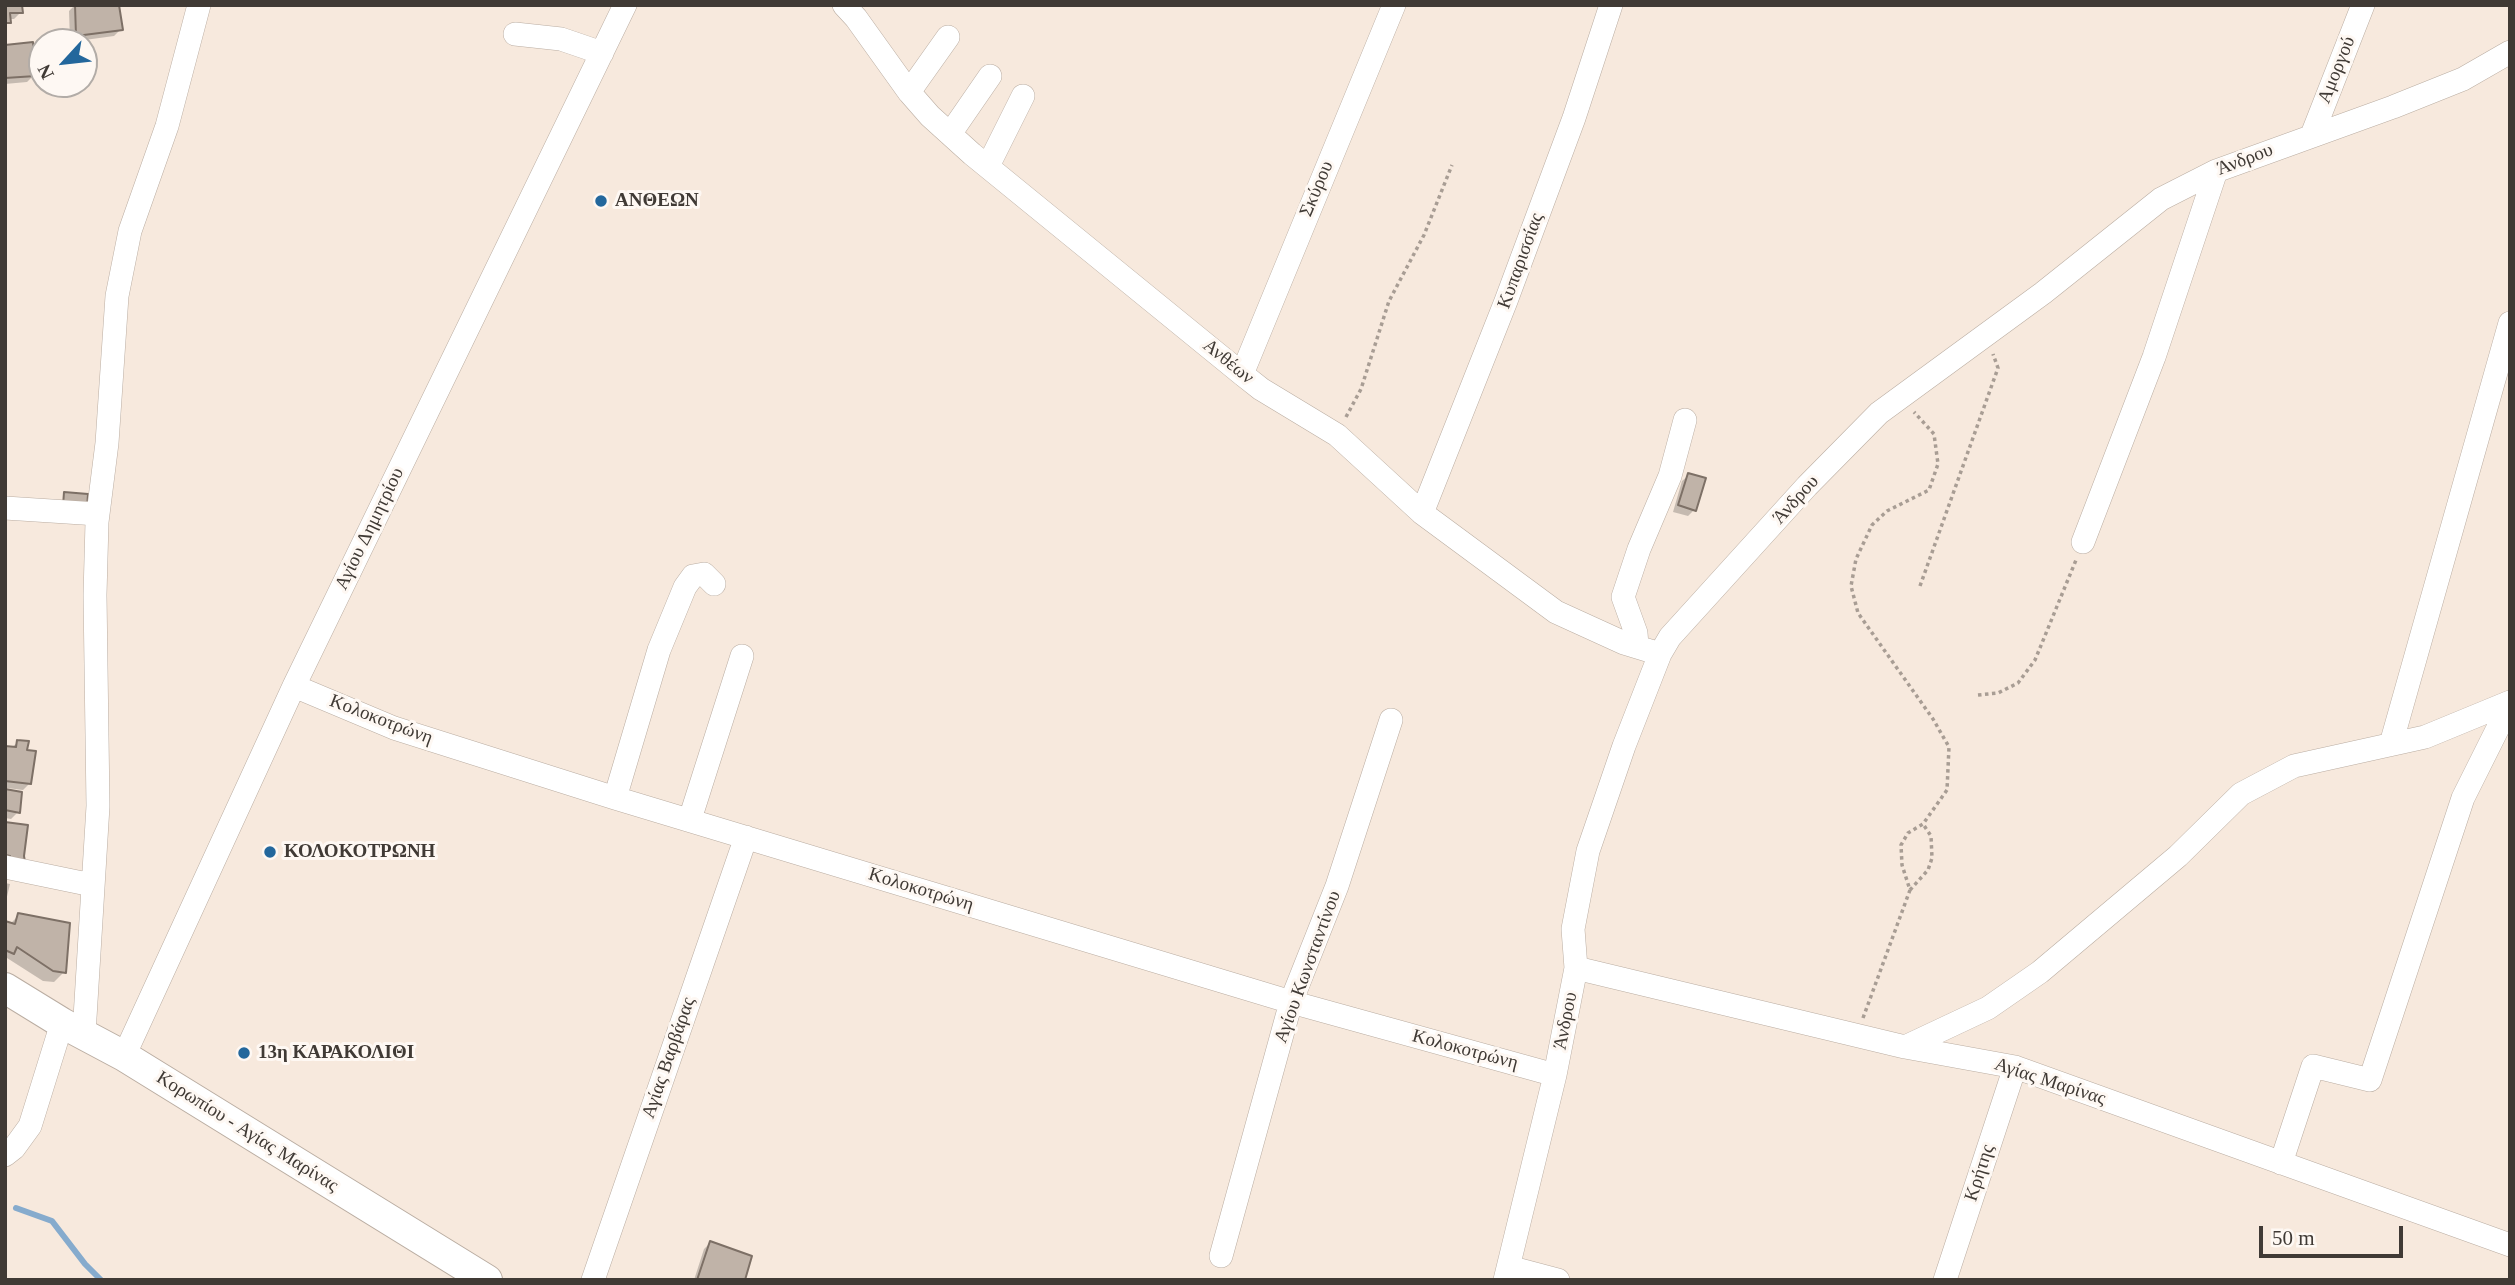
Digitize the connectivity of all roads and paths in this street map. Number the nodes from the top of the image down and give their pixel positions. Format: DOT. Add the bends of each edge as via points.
graph roads {
  1 [pos="199,5"];
  2 [pos="625,5"];
  3 [pos="844,5"];
  4 [pos="1394,5"];
  5 [pos="1611,5"];
  6 [pos="2363,5"];
  7 [pos="515,34"];
  8 [pos="948,37"];
  9 [pos="2510,52"];
  10 [pos="602,53"];
  11 [pos="990,76"];
  12 [pos="909,92"];
  13 [pos="1023,96"];
  14 [pos="950,134"];
  15 [pos="2312,135"];
  16 [pos="1452,165"];
  17 [pos="988,166"];
  18 [pos="2216,171"];
  19 [pos="2510,323"];
  20 [pos="1987,335"];
  21 [pos="1242,374"];
  22 [pos="1901,397"];
  23 [pos="1685,420"];
  24 [pos="1336,435"];
  25 [pos="5,508"];
  26 [pos="1422,513"];
  27 [pos="98,514"];
  28 [pos="2083,542"];
  29 [pos="714,584"];
  30 [pos="1920,586"];
  31 [pos="1637,645"];
  32 [pos="1660,654"];
  33 [pos="742,656"];
  34 [pos="294,686"];
  35 [pos="1978,695"];
  36 [pos="2510,703"];
  37 [pos="1391,720"];
  38 [pos="2391,744"];
  39 [pos="615,798"];
  40 [pos="690,819"];
  41 [pos="1923,824"];
  42 [pos="746,837"];
  43 [pos="5,867"];
  44 [pos="92,885"];
  45 [pos="1910,890"];
  46 [pos="1576,968"];
  47 [pos="5,988"];
  48 [pos="1291,1002"];
  49 [pos="73,1028"];
  50 [pos="1857,1036"];
  51 [pos="1905,1047"];
  52 [pos="124,1056"];
  53 [pos="2015,1067"];
  54 [pos="1555,1075"];
  55 [pos="5,1155"];
  56 [pos="2281,1163"];
  57 [pos="2510,1245"];
  58 [pos="1221,1256"];
  59 [pos="453,1270"];
  60 [pos="1507,1274"];
  61 [pos="487,1280"];
  62 [pos="593,1280"];
  63 [pos="1558,1280"];
  64 [pos="1945,1280"];
  1 -- 27 [label="street" via="167,126 130,231 117,296"];
  2 -- 10 [label="street, Αγίου Δημητρίου"];
  3 -- 12 [label="street, Ανθέων"];
  4 -- 21 [label="street, Σκύρου"];
  5 -- 26 [label="street, Κυπαρισσίας" via="1506,301"];
  6 -- 15 [label="street, Αμοργού"];
  7 -- 10 [label="street" via="561,39"];
  8 -- 12 [label="street"];
  9 -- 15 [label="street, Άνδρου" via="2463,79"];
  10 -- 34 [label="street, Αγίου Δημητρίου"];
  11 -- 14 [label="street"];
  12 -- 14 [label="street, Ανθέων"];
  13 -- 17 [label="street"];
  14 -- 17 [label="street, Ανθέων"];
  15 -- 18 [label="street, Άνδρου"];
  16 -- 24 [label="path" via="1424,235 1389,301 1361,389"];
  17 -- 21 [label="street, Ανθέων"];
  18 -- 20 [label="street, Άνδρου" via="2161,199"];
  18 -- 28 [label="street" via="2154,356"];
  19 -- 38 [label="street"];
  20 -- 22 [label="street, Άνδρου"];
  20 -- 30 [label="path" via="1998,368"];
  21 -- 24 [label="street, Ανθέων"];
  22 -- 32 [label="street, Άνδρου" via="1879,412 1807,486 1670,637"];
  22 -- 41 [label="path" via="1934,434 1938,464 1929,490 1887,511 1872,525 1856,559 1851,586 1858,613 1949,747 1947,790"];
  23 -- 31 [label="street" via="1670,475 1623,597"];
  24 -- 26 [label="street, Ανθέων"];
  25 -- 27 [label="street"];
  26 -- 31 [label="street, Ανθέων" via="1556,612"];
  27 -- 44 [label="street" via="98,806"];
  28 -- 35 [label="path" via="2035,660 2018,682 1998,693"];
  29 -- 39 [label="street" via="704,574 694,576 685,587 659,650"];
  31 -- 32 [label="street, Ανθέων"];
  32 -- 46 [label="street, Άνδρου" via="1588,851 1573,929"];
  33 -- 40 [label="street"];
  34 -- 39 [label="street, Κολοκοτρώνη" via="394,728"];
  34 -- 52 [label="street, Αγίου Δημητρίου"];
  36 -- 38 [label="street" via="2425,737"];
  36 -- 56 [label="street" via="2463,797 2370,1080 2313,1066"];
  37 -- 48 [label="street, Αγίου Κωνσταντίνου" via="1336,886"];
  38 -- 51 [label="street" via="2294,766 2241,794 2178,856 2040,972 1988,1008"];
  39 -- 40 [label="street, Κολοκοτρώνη"];
  40 -- 42 [label="street, Κολοκοτρώνη"];
  41 -- 45 [label="path" via="1931,836 1932,858 1928,870"];
  41 -- 45 [label="path" via="1908,832 1902,845 1902,865"];
  42 -- 48 [label="street, Κολοκοτρώνη"];
  42 -- 62 [label="street, Αγίας Βαρβάρας"];
  43 -- 44 [label="street"];
  44 -- 49 [label="street"];
  45 -- 50 [label="path"];
  46 -- 50 [label="street, Αγίας Μαρίνας"];
  46 -- 54 [label="street, Άνδρου"];
  47 -- 49 [label="main road, Κορωπίου - Αγίας Μαρίνας"];
  48 -- 54 [label="street, Κολοκοτρώνη"];
  48 -- 58 [label="street, Αγίου Κωνσταντίνου"];
  49 -- 52 [label="main road, Κορωπίου - Αγίας Μαρίνας"];
  49 -- 55 [label="street" via="30,1126"];
  50 -- 51 [label="street, Αγίας Μαρίνας"];
  51 -- 53 [label="street, Αγίας Μαρίνας"];
  52 -- 59 [label="main road, Κορωπίου - Αγίας Μαρίνας"];
  53 -- 56 [label="street, Αγίας Μαρίνας"];
  53 -- 64 [label="street, Κρήτης"];
  54 -- 60 [label="street, Άνδρου"];
  56 -- 57 [label="street, Αγίας Μαρίνας"];
  59 -- 61 [label="main road, Κορωπίου - Αγίας Μαρίνας"];
  60 -- 63 [label="street"];
}
